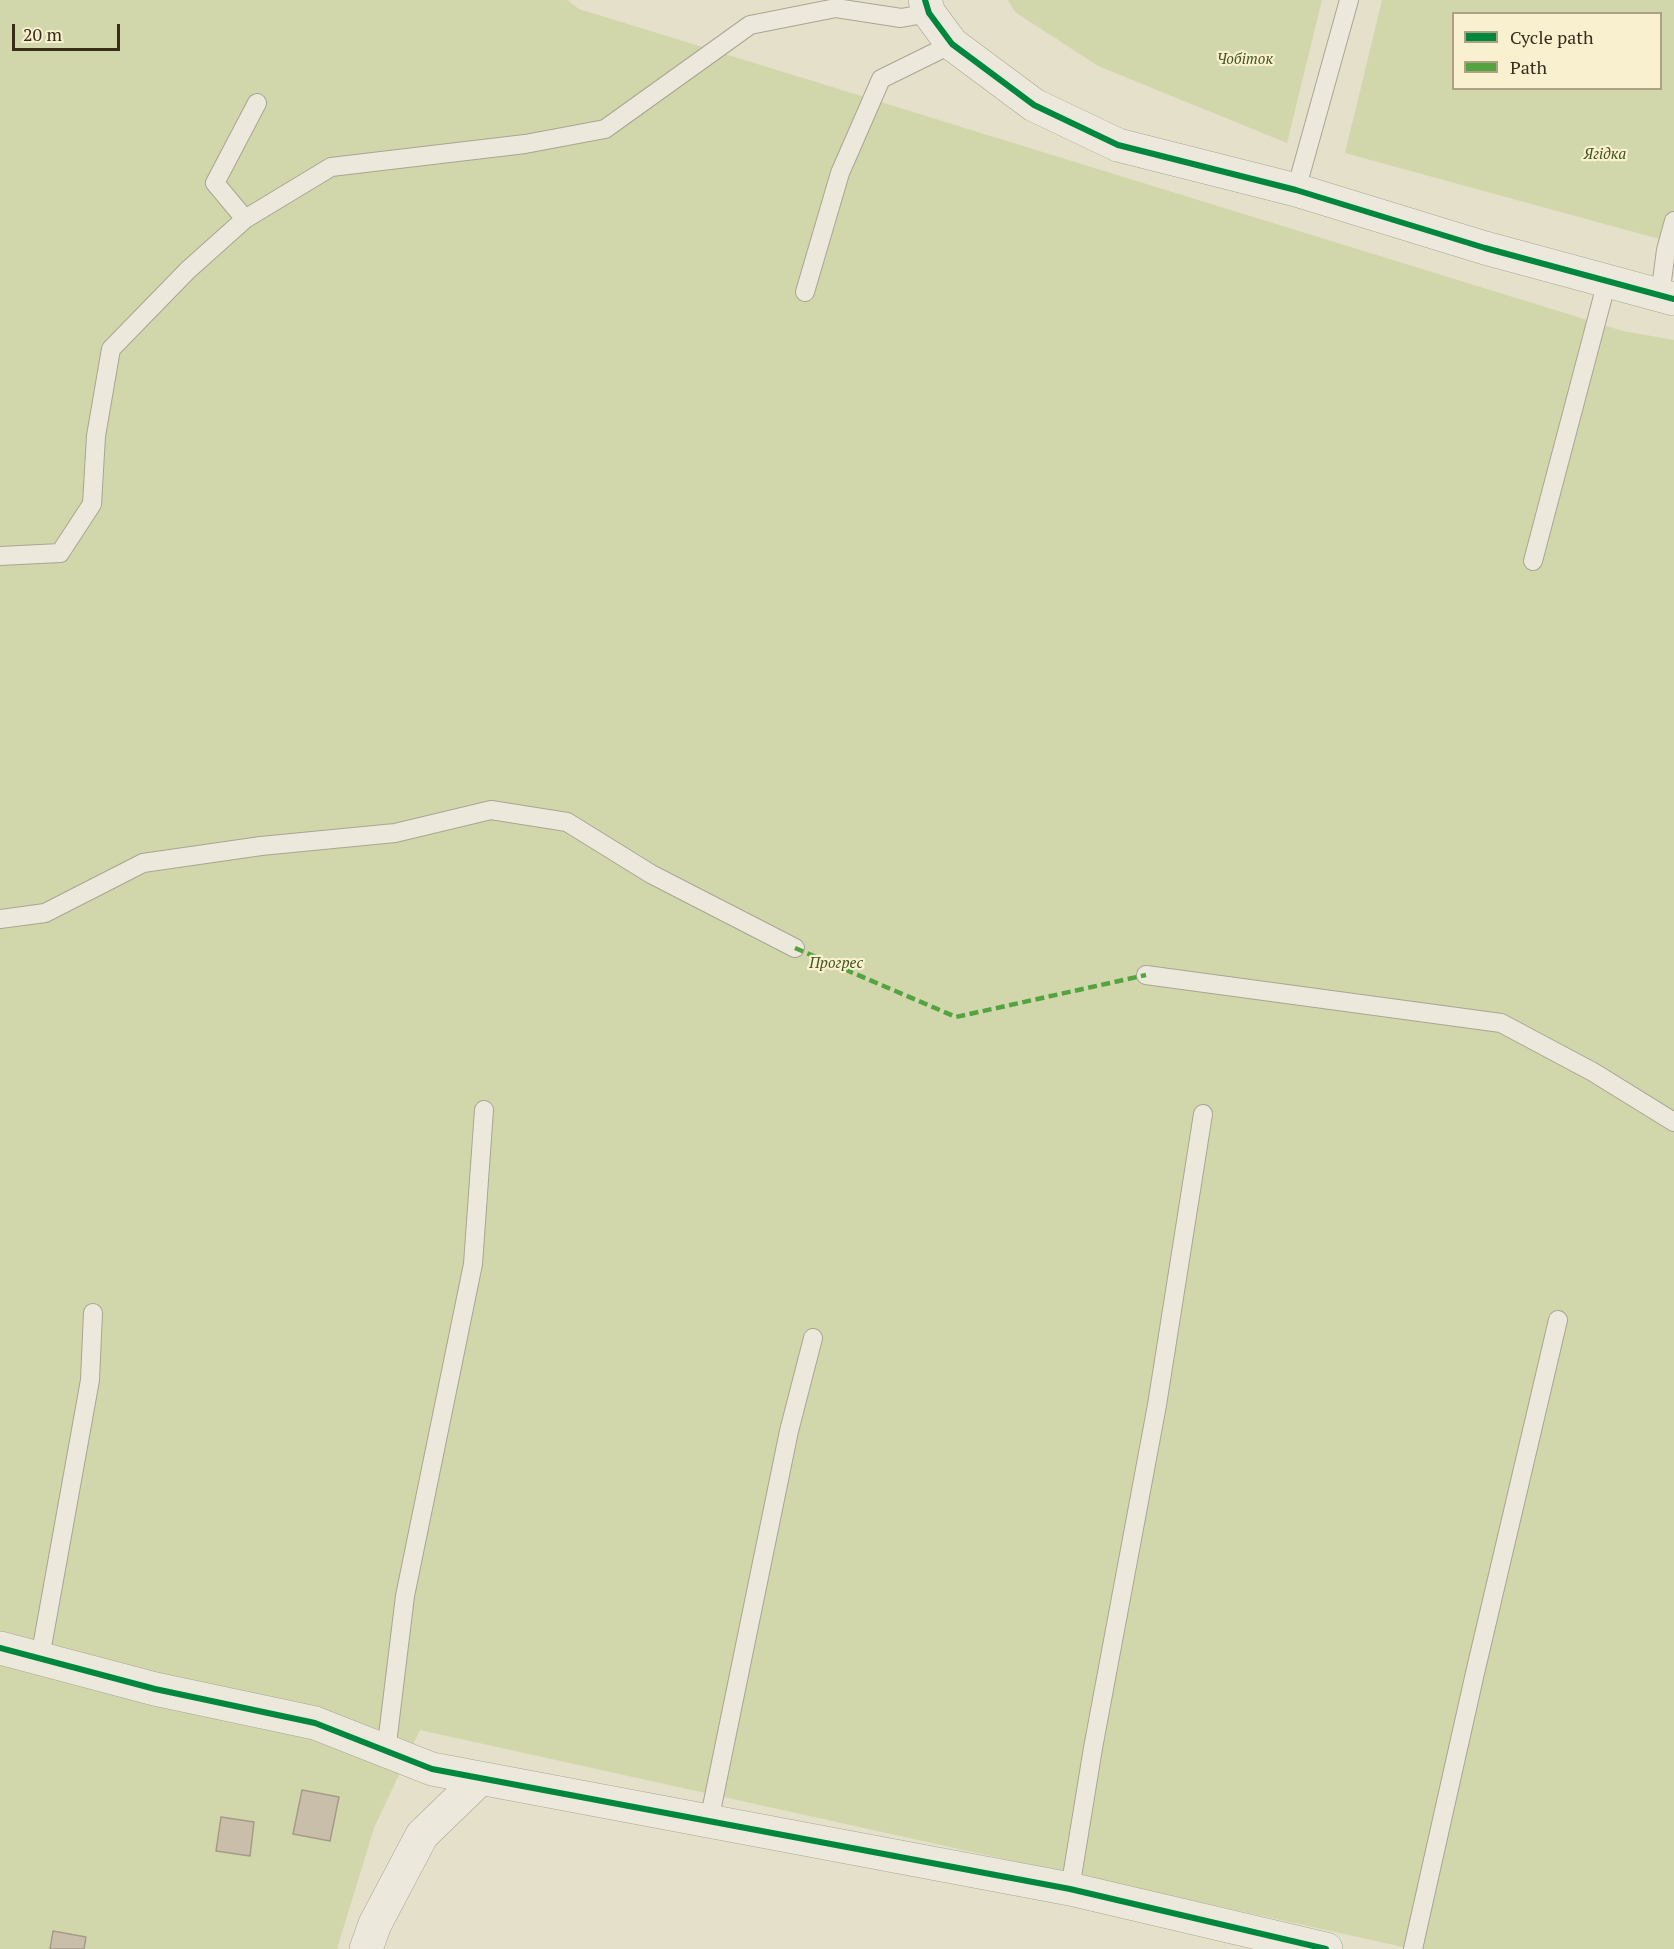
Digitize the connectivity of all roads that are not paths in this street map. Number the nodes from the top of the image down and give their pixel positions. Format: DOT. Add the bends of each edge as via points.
graph roads {
  1 [pos="1349,0"];
  2 [pos="927,7"];
  3 [pos="952,44"];
  4 [pos="257,103"];
  5 [pos="1296,190"];
  6 [pos="245,219"];
  7 [pos="1674,221"];
  8 [pos="1606,281"];
  9 [pos="806,292"];
  10 [pos="1667,298"];
  11 [pos="0,556"];
  12 [pos="1533,561"];
  13 [pos="0,919"];
  14 [pos="795,948"];
  15 [pos="1146,975"];
  16 [pos="484,1110"];
  17 [pos="1203,1114"];
  18 [pos="1674,1122"];
  19 [pos="93,1313"];
  20 [pos="1558,1320"];
  21 [pos="813,1338"];
  22 [pos="0,1648"];
  23 [pos="40,1658"];
  24 [pos="386,1752"];
  25 [pos="480,1779"];
  26 [pos="709,1821"];
  27 [pos="1070,1889"];
  28 [pos="366,1949"];
  29 [pos="1326,1949"];
  30 [pos="1413,1949"];
  1 -- 5 [label="lane"];
  2 -- 3 [label="street"];
  2 -- 6 [label="lane" via="901,18 836,8 750,25 605,129 525,144 331,167"];
  3 -- 5 [label="street" via="1034,105 1118,145"];
  3 -- 9 [label="lane" via="881,79 840,173"];
  4 -- 6 [label="lane" via="215,183"];
  5 -- 8 [label="street"];
  6 -- 11 [label="lane" via="188,270 111,349 96,435 92,504 60,554"];
  7 -- 10 [label="lane" via="1666,250"];
  8 -- 10 [label="street"];
  8 -- 12 [label="lane"];
  13 -- 14 [label="lane" via="45,913 142,863 395,833 491,810 567,822 651,874"];
  15 -- 18 [label="lane" via="1501,1023 1593,1072"];
  16 -- 24 [label="lane" via="473,1264 405,1596"];
  17 -- 27 [label="lane" via="1157,1405"];
  19 -- 23 [label="lane" via="90,1380"];
  20 -- 30 [label="lane"];
  21 -- 26 [label="lane" via="789,1431"];
  22 -- 23 [label="street"];
  23 -- 24 [label="street" via="155,1689 315,1723"];
  24 -- 25 [label="street" via="432,1769"];
  25 -- 26 [label="street"];
  25 -- 28 [label="street" via="422,1835"];
  26 -- 27 [label="street"];
  27 -- 29 [label="street"];
}
